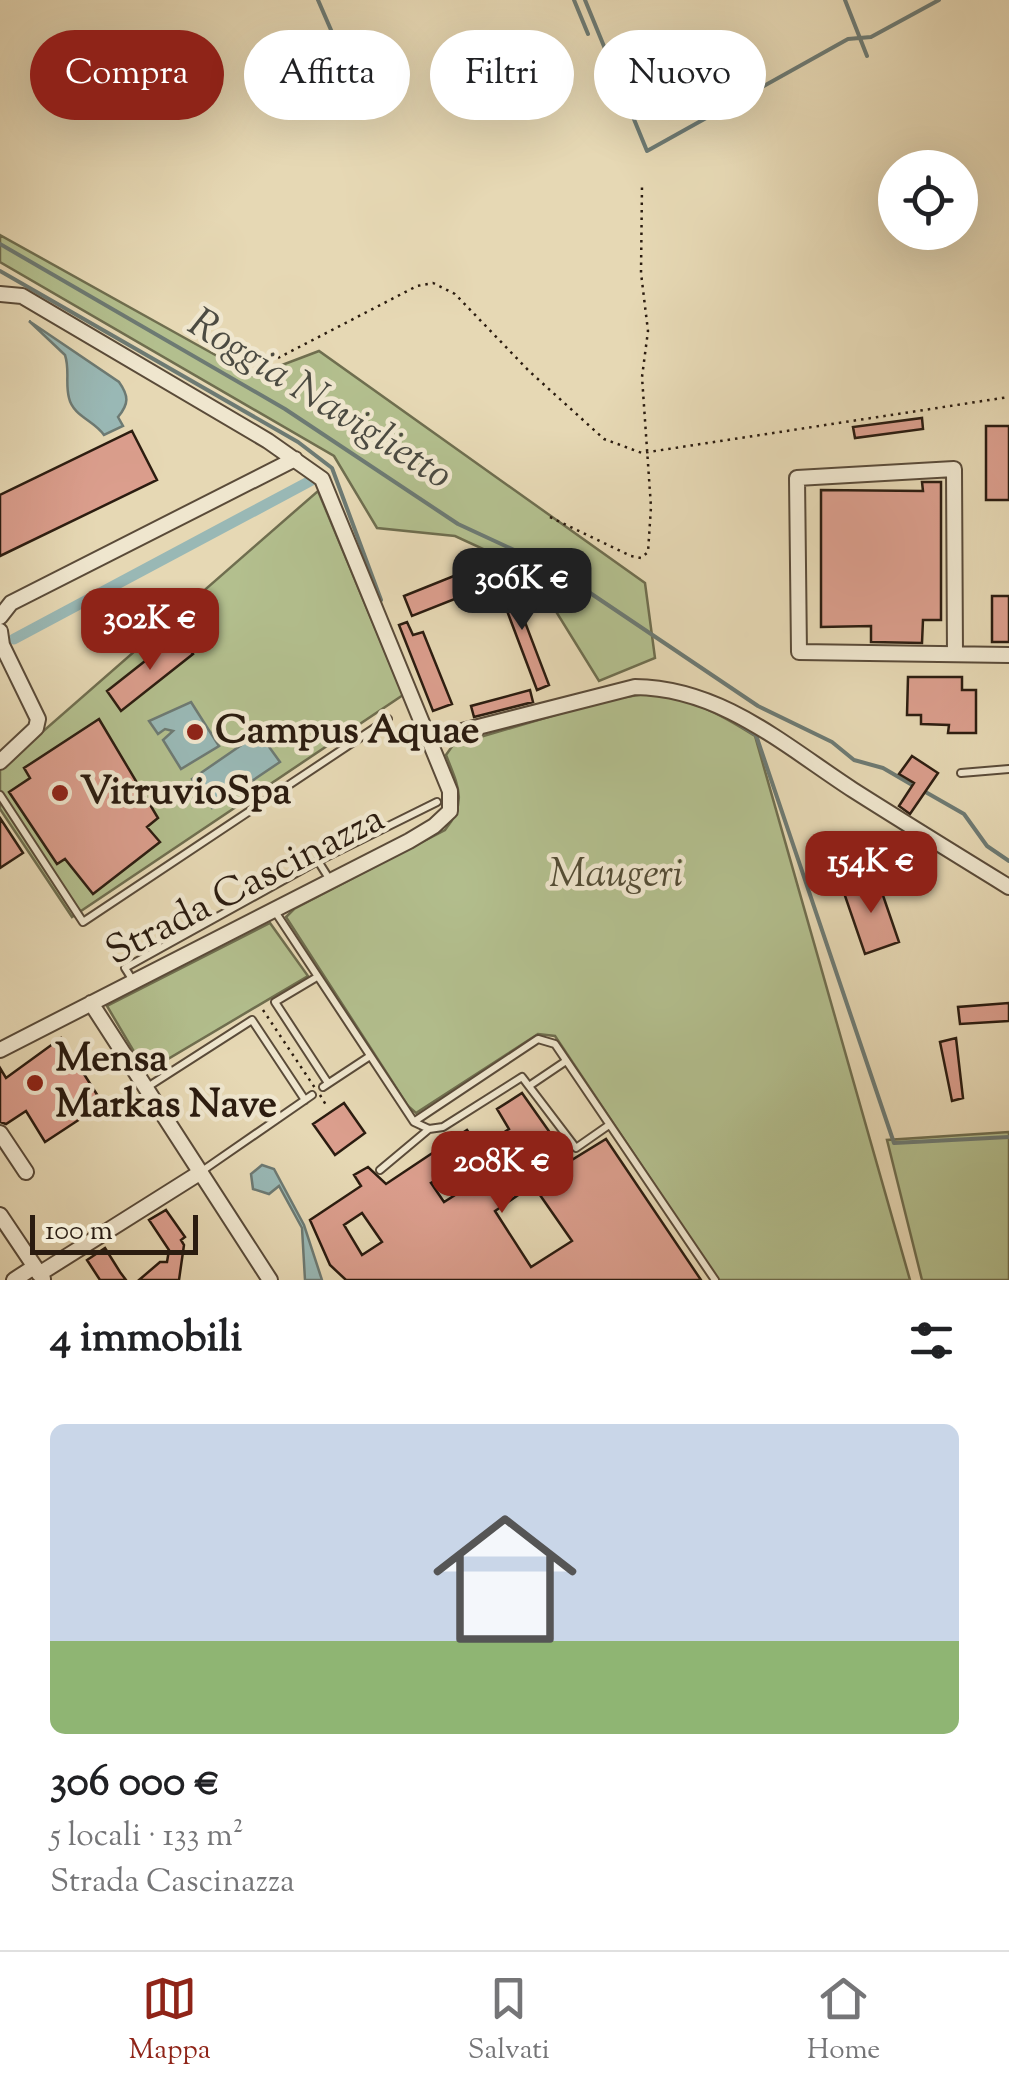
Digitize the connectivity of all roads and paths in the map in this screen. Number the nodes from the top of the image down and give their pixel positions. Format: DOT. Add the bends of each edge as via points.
graph roads {
  1 [pos="642,184"];
  2 [pos="0,294"];
  3 [pos="278,358"];
  4 [pos="1009,396"];
  5 [pos="648,451"];
  6 [pos="295,459"];
  7 [pos="550,517"];
  8 [pos="0,616"];
  9 [pos="0,631"];
  10 [pos="955,654"];
  11 [pos="1009,655"];
  12 [pos="388,719"];
  13 [pos="427,740"];
  14 [pos="0,762"];
  15 [pos="1009,769"];
  16 [pos="961,773"];
  17 [pos="0,795"];
  18 [pos="437,802"];
  19 [pos="398,824"];
  20 [pos="409,841"];
  21 [pos="318,861"];
  22 [pos="330,880"];
  23 [pos="1009,887"];
  24 [pos="273,908"];
  25 [pos="217,918"];
  26 [pos="226,932"];
  27 [pos="317,977"];
  28 [pos="132,980"];
  29 [pos="91,1003"];
  30 [pos="263,1010"];
  31 [pos="0,1050"];
  32 [pos="370,1056"];
  33 [pos="566,1061"];
  34 [pos="529,1086"];
  35 [pos="146,1088"];
  36 [pos="326,1105"];
  37 [pos="414,1122"];
  38 [pos="609,1125"];
  39 [pos="429,1129"];
  40 [pos="0,1133"];
  41 [pos="380,1170"];
  42 [pos="26,1172"];
  43 [pos="201,1172"];
  44 [pos="0,1215"];
  45 [pos="39,1274"];
  46 [pos="14,1280"];
  47 [pos="270,1280"];
  48 [pos="716,1280"];
  1 -- 5 [label="path"];
  2 -- 6 [label="street, Strada Cascinazza" via="22,296"];
  3 -- 5 [label="path" via="434,283 455,294 604,438"];
  4 -- 5 [label="path"];
  5 -- 7 [label="path" via="650,534 642,558"];
  6 -- 8 [label="street" via="10,603"];
  6 -- 13 [label="street, Strada Cascinazza" via="322,479 334,502"];
  9 -- 14 [label="street" via="38,719"];
  10 -- 10 [label="street" via="954,470 797,478 799,652"];
  10 -- 11 [label="street"];
  12 -- 17 [label="lane" via="83,922"];
  13 -- 20 [label="street, Strada Cascinazza" via="450,791 450,811"];
  13 -- 23 [label="street" via="635,686 693,694 746,718"];
  15 -- 16 [label="lane"];
  18 -- 19 [label="lane"];
  19 -- 20 [label="lane"];
  19 -- 21 [label="lane"];
  20 -- 22 [label="street, Strada Cascinazza"];
  21 -- 22 [label="lane"];
  21 -- 25 [label="lane"];
  22 -- 24 [label="street, Strada Cascinazza"];
  24 -- 26 [label="street, Strada Cascinazza"];
  24 -- 27 [label="lane"];
  25 -- 26 [label="lane"];
  25 -- 28 [label="lane" via="126,968"];
  26 -- 28 [label="street, Strada Cascinazza"];
  27 -- 32 [label="lane"];
  27 -- 32 [label="lane" via="274,1002 325,1085"];
  28 -- 29 [label="street, Strada Cascinazza"];
  29 -- 31 [label="street, Strada Cascinazza"];
  29 -- 35 [label="street"];
  30 -- 36 [label="path"];
  32 -- 37 [label="lane"];
  33 -- 34 [label="lane"];
  33 -- 37 [label="lane" via="554,1044 538,1039"];
  33 -- 38 [label="lane"];
  34 -- 38 [label="lane" via="576,1148"];
  34 -- 39 [label="lane" via="522,1077 443,1127"];
  35 -- 43 [label="street"];
  35 -- 43 [label="lane" via="252,1020 309,1098"];
  37 -- 39 [label="lane"];
  38 -- 48 [label="lane"];
  39 -- 41 [label="lane"];
  40 -- 42 [label="street"];
  43 -- 45 [label="street"];
  43 -- 47 [label="street"];
  44 -- 45 [label="street"];
  45 -- 46 [label="street"];
}
